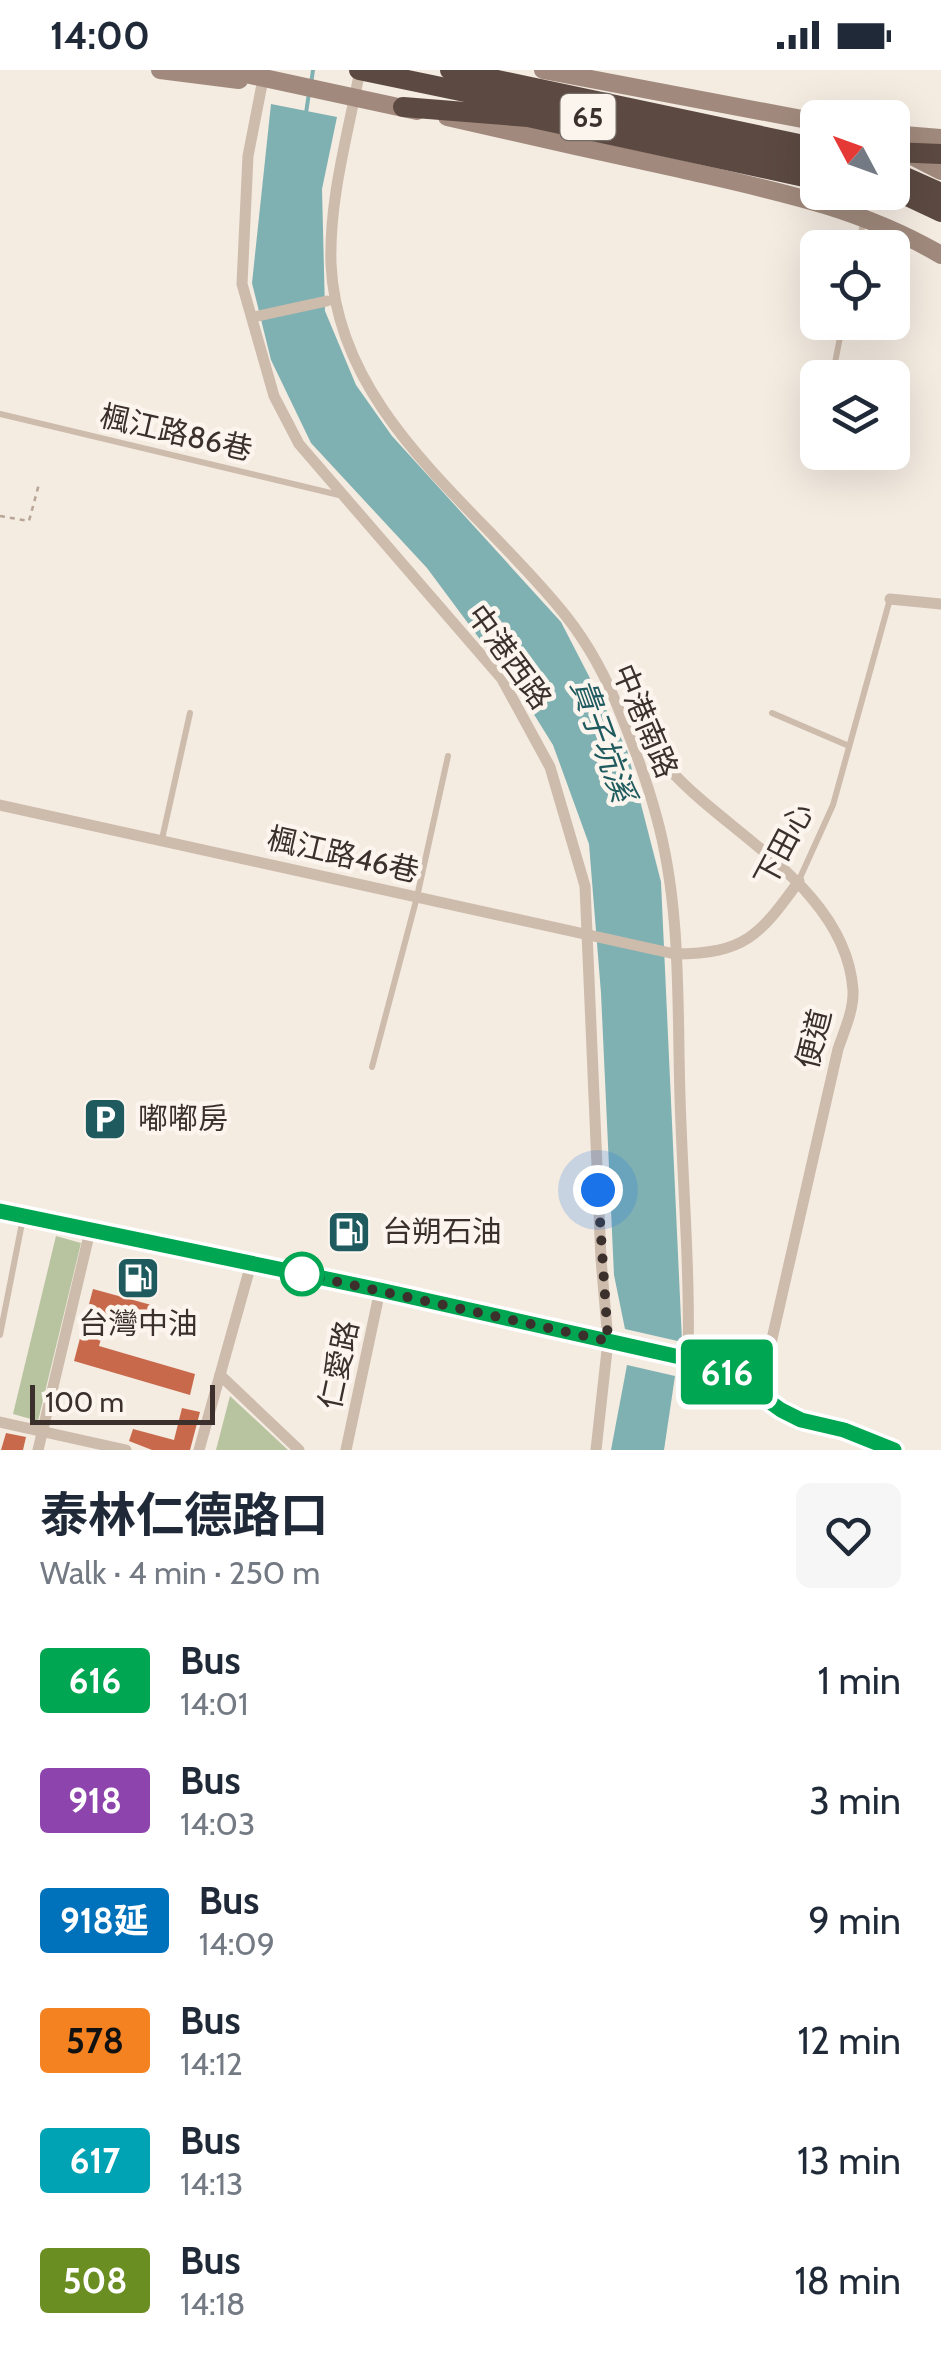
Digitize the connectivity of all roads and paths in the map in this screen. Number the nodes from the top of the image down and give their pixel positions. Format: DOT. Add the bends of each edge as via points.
graph roads {
  1 [pos="160,70"];
  2 [pos="227,70"];
  3 [pos="360,70"];
  4 [pos="450,70"];
  5 [pos="502,70"];
  6 [pos="542,70"];
  7 [pos="268,76"];
  8 [pos="348,96"];
  9 [pos="403,107"];
  10 [pos="800,119"];
  11 [pos="910,135"];
  12 [pos="941,138"];
  13 [pos="800,139"];
  14 [pos="800,140"];
  15 [pos="910,151"];
  16 [pos="941,154"];
  17 [pos="910,157"];
  18 [pos="800,161"];
  19 [pos="941,171"];
  20 [pos="800,176"];
  21 [pos="910,179"];
  22 [pos="941,184"];
  23 [pos="910,185"];
  24 [pos="941,192"];
  25 [pos="910,196"];
  26 [pos="941,212"];
  27 [pos="865,216"];
  28 [pos="862,230"];
  29 [pos="941,254"];
  30 [pos="331,300"];
  31 [pos="254,316"];
  32 [pos="0,414"];
  33 [pos="39,484"];
  34 [pos="340,495"];
  35 [pos="0,516"];
  36 [pos="890,599"];
  37 [pos="941,604"];
  38 [pos="190,713"];
  39 [pos="772,713"];
  40 [pos="623,718"];
  41 [pos="850,746"];
  42 [pos="448,756"];
  43 [pos="0,805"];
  44 [pos="162,840"];
  45 [pos="799,881"];
  46 [pos="417,897"];
  47 [pos="591,936"];
  48 [pos="671,953"];
  49 [pos="372,1067"];
  50 [pos="0,1211"];
  51 [pos="24,1216"];
  52 [pos="90,1231"];
  53 [pos="251,1264"];
  54 [pos="380,1290"];
  55 [pos="0,1334"];
  56 [pos="615,1342"];
  57 [pos="684,1358"];
  58 [pos="220,1375"];
  59 [pos="759,1397"];
  60 [pos="0,1422"];
  61 [pos="43,1431"];
  62 [pos="38,1450"];
  63 [pos="126,1450"];
  64 [pos="199,1450"];
  65 [pos="299,1450"];
  66 [pos="346,1450"];
  67 [pos="596,1450"];
  68 [pos="894,1450"];
  1 -- 7 [label="main road" via="251,81"];
  2 -- 7 [label="main road"];
  3 -- 8 [label="street, 中港南路"];
  3 -- 18 [label="highway, 65, bridge"];
  4 -- 14 [label="highway, 65"];
  5 -- 13 [label="highway"];
  6 -- 10 [label="main road"];
  7 -- 8 [label="main road"];
  7 -- 31 [label="street, 中港西路" via="248,156 242,222 242,284"];
  8 -- 9 [label="main road"];
  8 -- 30 [label="street, 中港南路" via="334,194"];
  9 -- 20 [label="highway" via="528,117"];
  9 -- 27 [label="main road"];
  11 -- 12 [label="main road"];
  15 -- 16 [label="highway, bridge"];
  17 -- 19 [label="main road"];
  21 -- 24 [label="highway, bridge"];
  22 -- 23 [label="highway, bridge"];
  25 -- 26 [label="highway"];
  27 -- 28 [label="lane"];
  27 -- 29 [label="main road"];
  30 -- 31 [label="street"];
  30 -- 40 [label="street, 中港南路" via="358,370 391,423 568,618"];
  31 -- 34 [label="street, 中港西路" via="274,396 299,444"];
  32 -- 34 [label="lane, 楓江路86巷"];
  33 -- 35 [label="path" via="29,520"];
  34 -- 47 [label="street, 中港西路" via="502,679 525,718 550,767 585,886"];
  36 -- 37 [label="street"];
  36 -- 41 [label="lane, 下田心"];
  38 -- 44 [label="lane"];
  39 -- 41 [label="lane"];
  40 -- 45 [label="street, 便道" via="696,796"];
  40 -- 48 [label="street, 中港南路" via="656,816 668,875"];
  41 -- 45 [label="lane, 下田心" via="833,806"];
  42 -- 46 [label="lane"];
  43 -- 44 [label="street, 楓江路46巷"];
  44 -- 46 [label="street, 楓江路46巷"];
  45 -- 48 [label="street, 下田心" via="746,942 712,954"];
  45 -- 59 [label="street, 便道" via="836,936 854,993"];
  46 -- 47 [label="street, 楓江路46巷"];
  46 -- 49 [label="lane"];
  47 -- 48 [label="street, 楓江路46巷"];
  47 -- 56 [label="street, 中港西路" via="600,1260"];
  48 -- 57 [label="street, 中港南路" via="689,1292"];
  50 -- 51 [label="main road"];
  51 -- 52 [label="main road"];
  51 -- 55 [label="lane"];
  52 -- 53 [label="main road"];
  52 -- 61 [label="street"];
  53 -- 54 [label="main road"];
  53 -- 58 [label="street"];
  54 -- 56 [label="main road"];
  54 -- 66 [label="street, 仁愛路"];
  56 -- 57 [label="main road"];
  56 -- 67 [label="street, 中港西路"];
  57 -- 59 [label="main road" via="720,1366"];
  58 -- 64 [label="street"];
  58 -- 65 [label="street"];
  59 -- 68 [label="main road" via="801,1420"];
  60 -- 61 [label="street"];
  61 -- 62 [label="street"];
  61 -- 63 [label="street"];
}
